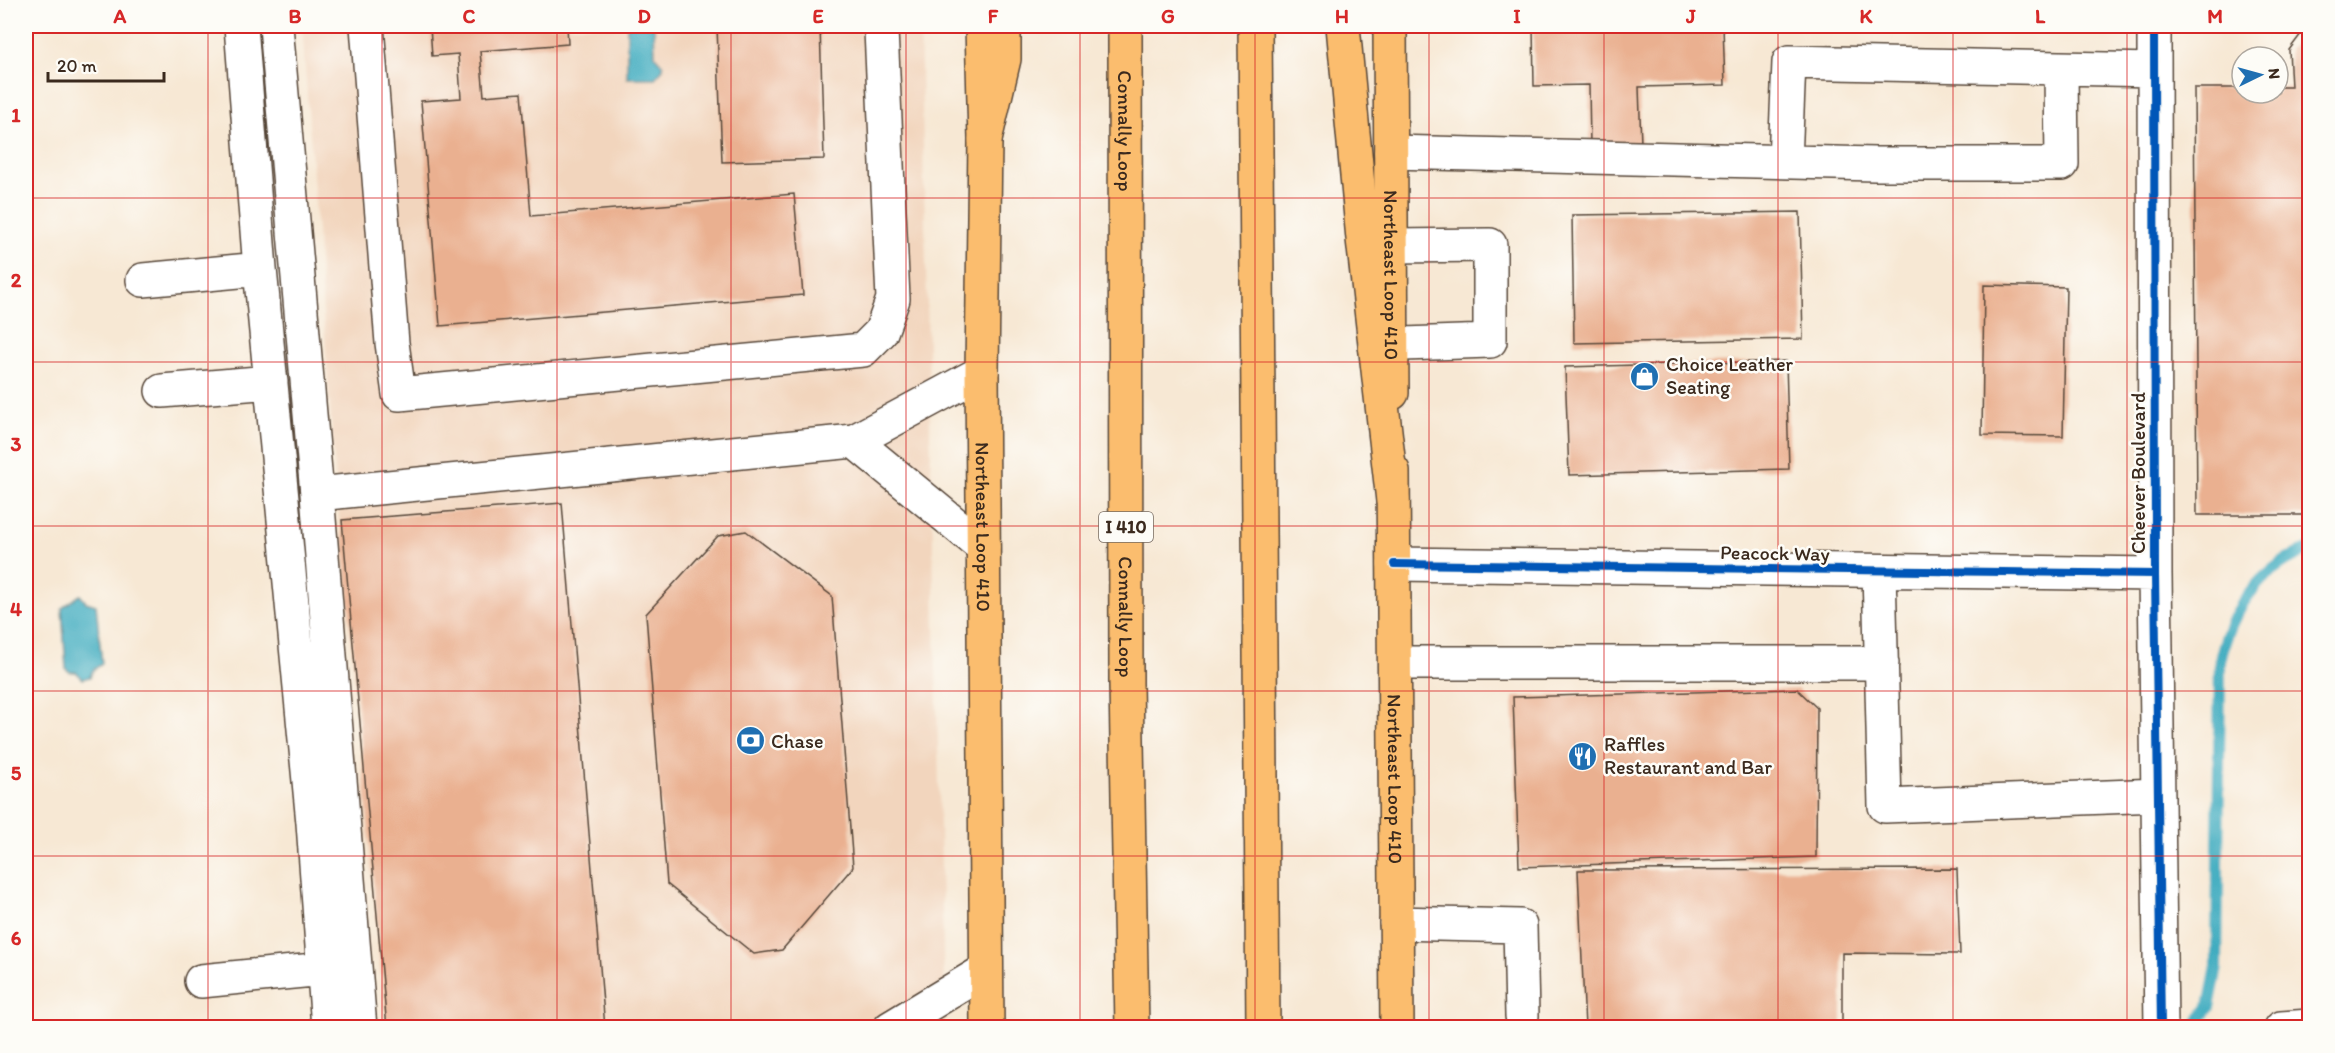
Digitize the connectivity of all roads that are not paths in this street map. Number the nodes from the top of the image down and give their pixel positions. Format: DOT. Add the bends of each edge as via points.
graph roads {
  1 [pos="241,26"];
  2 [pos="276,26"];
  3 [pos="367,26"];
  4 [pos="883,26"];
  5 [pos="982,26"];
  6 [pos="1004,26"];
  7 [pos="1125,26"];
  8 [pos="1255,26"];
  9 [pos="1343,26"];
  10 [pos="1390,26"];
  11 [pos="2154,26"];
  12 [pos="2061,70"];
  13 [pos="2154,70"];
  14 [pos="985,140"];
  15 [pos="1391,152"];
  16 [pos="1785,161"];
  17 [pos="1392,246"];
  18 [pos="260,270"];
  19 [pos="142,280"];
  20 [pos="1384,345"];
  21 [pos="982,372"];
  22 [pos="271,382"];
  23 [pos="162,391"];
  24 [pos="854,441"];
  25 [pos="316,494"];
  26 [pos="982,548"];
  27 [pos="1395,564"];
  28 [pos="1879,570"];
  29 [pos="2155,574"];
  30 [pos="1395,663"];
  31 [pos="1882,663"];
  32 [pos="2158,795"];
  33 [pos="1396,923"];
  34 [pos="324,969"];
  35 [pos="986,970"];
  36 [pos="201,981"];
  37 [pos="1522,1016"];
  38 [pos="2310,1026"];
  39 [pos="328,1028"];
  40 [pos="360,1028"];
  41 [pos="890,1028"];
  42 [pos="987,1028"];
  43 [pos="1132,1028"];
  44 [pos="1263,1028"];
  45 [pos="1397,1028"];
  46 [pos="2162,1028"];
  47 [pos="2281,1028"];
  1 -- 18 [label="street"];
  2 -- 25 [label="street"];
  3 -- 4 [label="street" via="399,394 863,350 881,332 893,299"];
  5 -- 14 [label="main road, Northeast Loop 410"];
  6 -- 14 [label="main road" via="1004,59"];
  7 -- 43 [label="main road, Connally Loop / I 410" via="1126,683"];
  8 -- 44 [label="main road"];
  9 -- 20 [label="main road"];
  10 -- 15 [label="main road, Northeast Loop 410"];
  11 -- 13 [label="street, Cheever Boulevard"];
  12 -- 13 [label="street"];
  12 -- 16 [label="street" via="2062,164"];
  12 -- 16 [label="street" via="1789,62"];
  13 -- 29 [label="street, Cheever Boulevard"];
  14 -- 21 [label="main road, Northeast Loop 410"];
  15 -- 16 [label="street"];
  15 -- 17 [label="main road, Northeast Loop 410"];
  17 -- 20 [label="main road, Northeast Loop 410"];
  17 -- 20 [label="street" via="1490,245 1490,341"];
  18 -- 19 [label="street"];
  18 -- 22 [label="street"];
  20 -- 27 [label="main road, Northeast Loop 410"];
  21 -- 24 [label="street"];
  21 -- 26 [label="main road, Northeast Loop 410"];
  22 -- 23 [label="street"];
  22 -- 34 [label="street"];
  24 -- 25 [label="street"];
  24 -- 26 [label="street"];
  25 -- 40 [label="street"];
  26 -- 35 [label="main road, Northeast Loop 410"];
  27 -- 28 [label="street, Peacock Way"];
  27 -- 30 [label="main road, Northeast Loop 410"];
  28 -- 29 [label="street, Peacock Way"];
  28 -- 31 [label="street"];
  29 -- 32 [label="street, Cheever Boulevard"];
  30 -- 31 [label="street"];
  30 -- 33 [label="main road, Northeast Loop 410"];
  31 -- 32 [label="street" via="1884,806"];
  32 -- 46 [label="street, Cheever Boulevard"];
  33 -- 37 [label="street" via="1520,926"];
  33 -- 45 [label="main road, Northeast Loop 410"];
  34 -- 36 [label="street"];
  34 -- 39 [label="street"];
  35 -- 41 [label="street"];
  35 -- 42 [label="main road, Northeast Loop 410"];
  38 -- 47 [label="street"];
}
